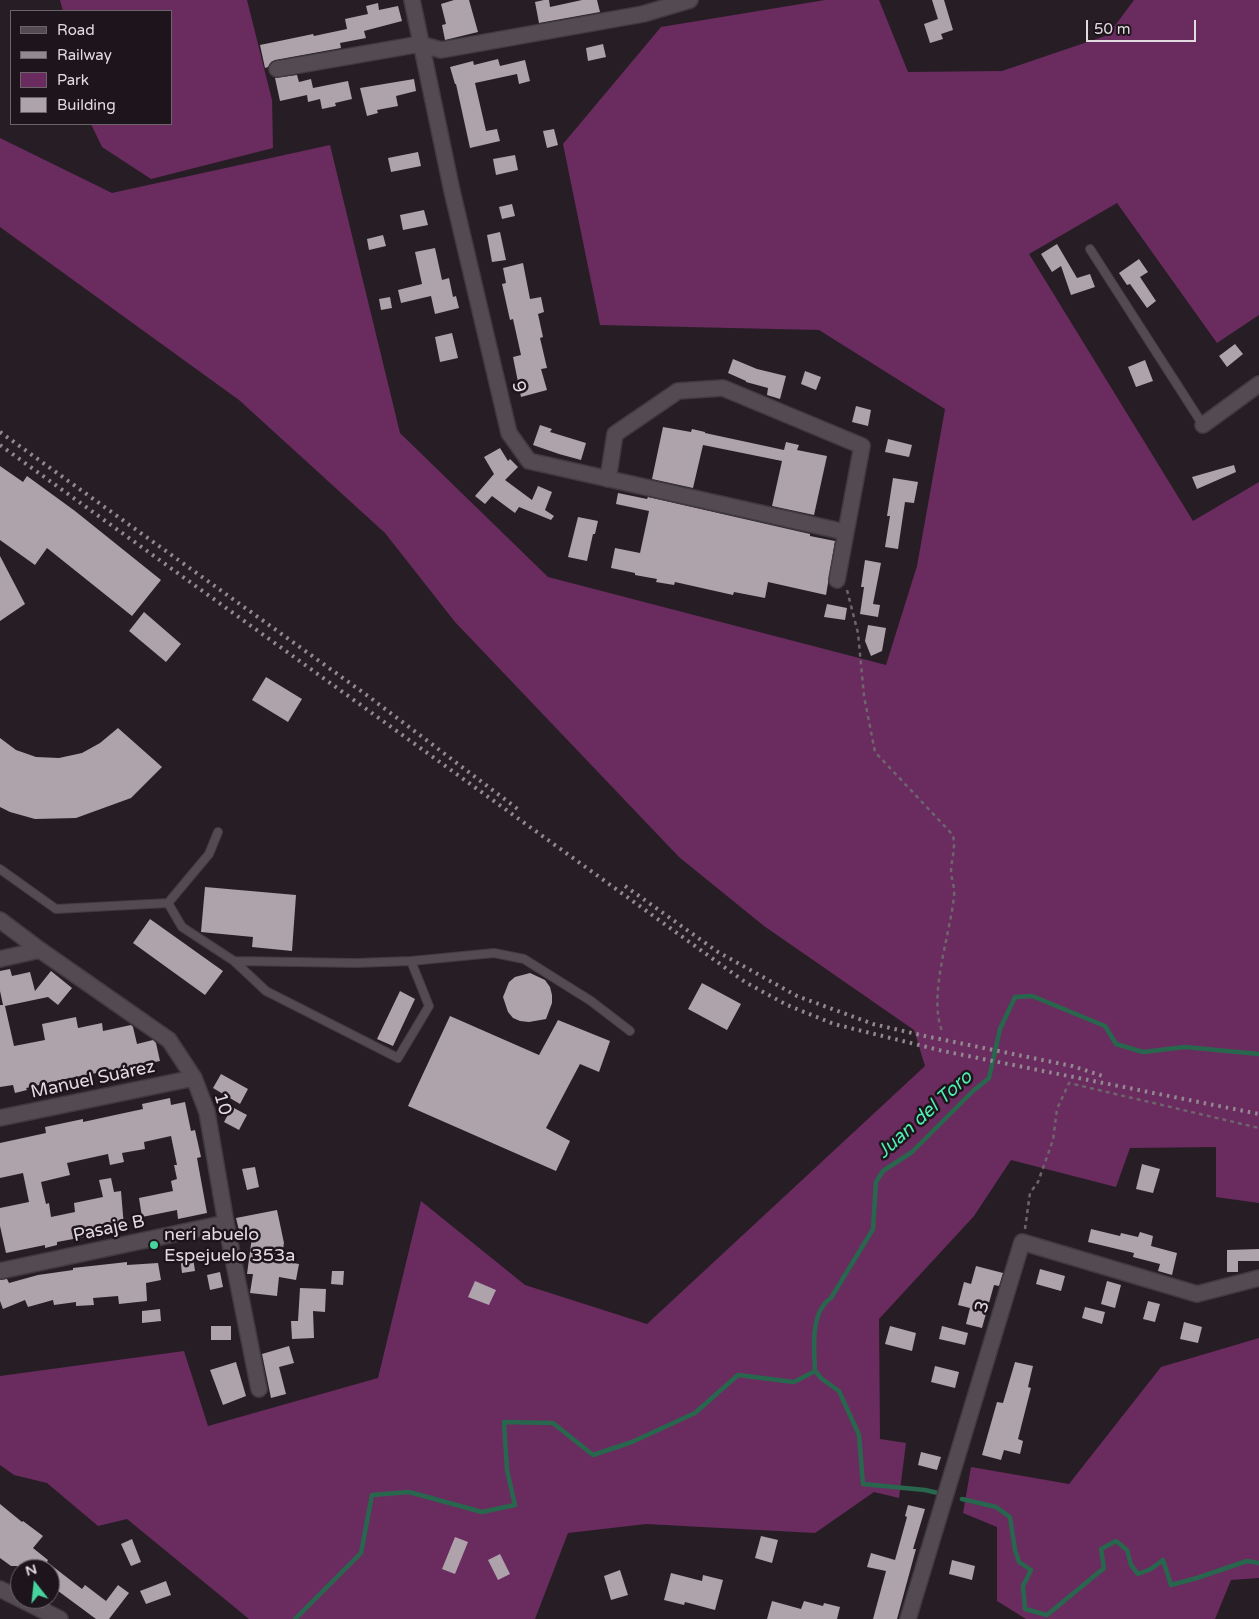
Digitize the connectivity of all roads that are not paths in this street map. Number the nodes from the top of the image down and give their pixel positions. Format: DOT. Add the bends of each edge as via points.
graph roads {
  1 [pos="412,0"];
  2 [pos="690,0"];
  3 [pos="420,44"];
  4 [pos="277,69"];
  5 [pos="1090,249"];
  6 [pos="1259,384"];
  7 [pos="1204,425"];
  8 [pos="608,479"];
  9 [pos="845,532"];
  10 [pos="837,580"];
  11 [pos="218,832"];
  12 [pos="0,869"];
  13 [pos="168,903"];
  14 [pos="0,920"];
  15 [pos="40,950"];
  16 [pos="0,959"];
  17 [pos="234,961"];
  18 [pos="411,961"];
  19 [pos="630,1031"];
  20 [pos="194,1078"];
  21 [pos="0,1118"];
  22 [pos="226,1223"];
  23 [pos="0,1271"];
  24 [pos="1259,1278"];
  25 [pos="259,1390"];
  26 [pos="0,1589"];
  27 [pos="60,1619"];
  28 [pos="908,1619"];
  1 -- 3 [label="street, 9"];
  2 -- 3 [label="street" via="643,14 441,50"];
  3 -- 4 [label="street"];
  3 -- 8 [label="street, 9" via="509,433 529,461"];
  5 -- 7 [label="lane"];
  6 -- 7 [label="street"];
  8 -- 9 [label="street, 9"];
  8 -- 9 [label="street" via="615,434 678,391 723,388 862,446"];
  9 -- 10 [label="street"];
  11 -- 13 [label="lane" via="209,854"];
  12 -- 13 [label="lane" via="56,910"];
  13 -- 17 [label="lane" via="182,927"];
  14 -- 15 [label="street, 10"];
  15 -- 16 [label="street"];
  15 -- 20 [label="street, 10" via="169,1040"];
  17 -- 18 [label="lane"];
  17 -- 18 [label="lane" via="266,991 398,1058 429,1006"];
  18 -- 19 [label="lane" via="494,953 524,958 591,1001"];
  20 -- 21 [label="street, Manuel Suárez"];
  20 -- 22 [label="street, 10" via="208,1112"];
  22 -- 23 [label="street, Pasaje B"];
  22 -- 25 [label="street, 10"];
  24 -- 28 [label="street, 3" via="1197,1294 1022,1242"];
  26 -- 27 [label="street"];
}
